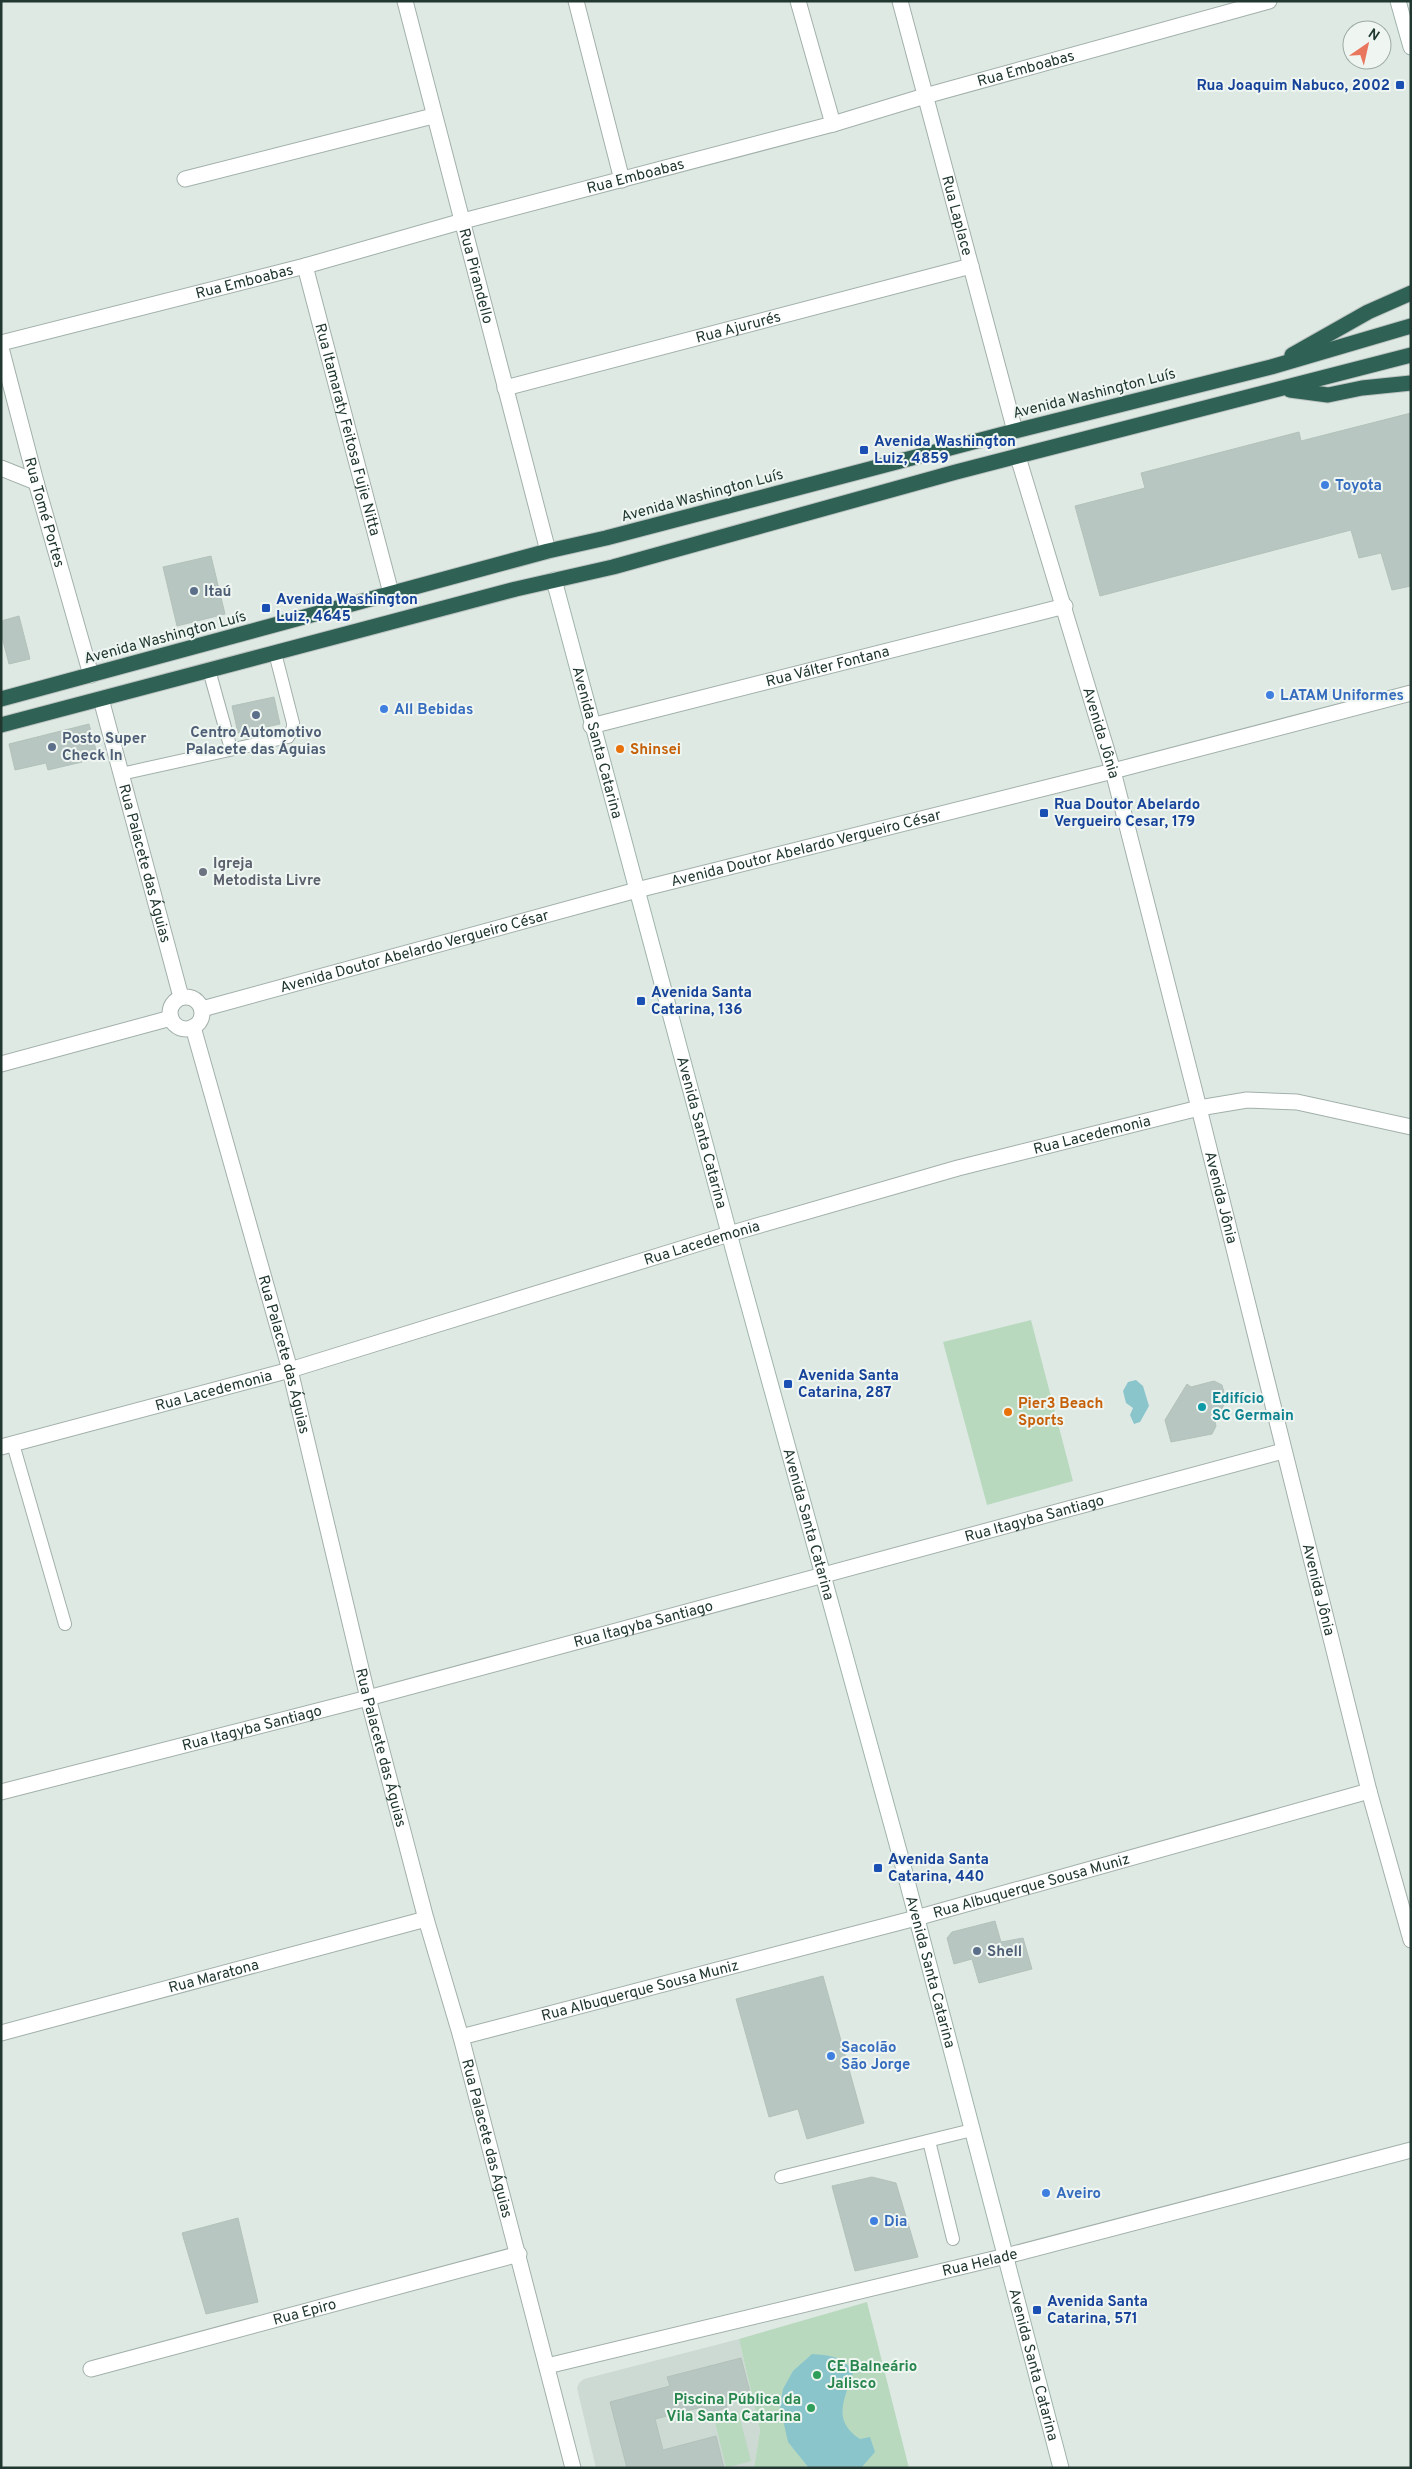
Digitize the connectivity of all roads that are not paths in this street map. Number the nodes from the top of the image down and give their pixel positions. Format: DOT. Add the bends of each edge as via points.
graph roads {
  1 [pos="405,1"];
  2 [pos="576,1"];
  3 [pos="798,1"];
  4 [pos="900,1"];
  5 [pos="1269,1"];
  6 [pos="1398,1"];
  7 [pos="1411,47"];
  8 [pos="925,96"];
  9 [pos="433,116"];
  10 [pos="834,124"];
  11 [pos="184,179"];
  12 [pos="622,180"];
  13 [pos="463,221"];
  14 [pos="305,266"];
  15 [pos="971,266"];
  16 [pos="1411,293"];
  17 [pos="1411,326"];
  18 [pos="1,343"];
  19 [pos="1,348"];
  20 [pos="1411,355"];
  21 [pos="1271,367"];
  22 [pos="1411,383"];
  23 [pos="505,388"];
  24 [pos="1281,389"];
  25 [pos="1015,431"];
  26 [pos="1018,457"];
  27 [pos="1,468"];
  28 [pos="36,482"];
  29 [pos="548,550"];
  30 [pos="554,580"];
  31 [pos="391,593"];
  32 [pos="1065,606"];
  33 [pos="275,653"];
  34 [pos="209,670"];
  35 [pos="91,676"];
  36 [pos="1411,693"];
  37 [pos="1,699"];
  38 [pos="101,699"];
  39 [pos="1,725"];
  40 [pos="591,726"];
  41 [pos="231,749"];
  42 [pos="1112,771"];
  43 [pos="121,774"];
  44 [pos="638,890"];
  45 [pos="181,997"];
  46 [pos="202,1009"];
  47 [pos="171,1018"];
  48 [pos="193,1027"];
  49 [pos="1,1064"];
  50 [pos="1199,1108"];
  51 [pos="1411,1127"];
  52 [pos="729,1234"];
  53 [pos="290,1370"];
  54 [pos="7,1445"];
  55 [pos="1283,1451"];
  56 [pos="824,1576"];
  57 [pos="65,1624"];
  58 [pos="368,1698"];
  59 [pos="1369,1791"];
  60 [pos="1,1792"];
  61 [pos="916,1918"];
  62 [pos="426,1920"];
  63 [pos="1411,1940"];
  64 [pos="1,2033"];
  65 [pos="461,2037"];
  66 [pos="972,2130"];
  67 [pos="929,2141"];
  68 [pos="1411,2150"];
  69 [pos="780,2177"];
  70 [pos="953,2239"];
  71 [pos="518,2254"];
  72 [pos="1006,2256"];
  73 [pos="547,2366"];
  74 [pos="91,2369"];
  75 [pos="573,2468"];
  76 [pos="1061,2468"];
  1 -- 9 [label="street, Rua Pirandello"];
  2 -- 12 [label="street"];
  3 -- 10 [label="street"];
  4 -- 8 [label="street, Rua Laplace"];
  5 -- 8 [label="street, Rua Emboabas"];
  6 -- 7 [label="street"];
  8 -- 10 [label="street, Rua Emboabas"];
  8 -- 15 [label="street, Rua Laplace"];
  9 -- 11 [label="street"];
  9 -- 13 [label="street, Rua Pirandello"];
  10 -- 12 [label="street, Rua Emboabas"];
  12 -- 13 [label="street, Rua Emboabas"];
  13 -- 14 [label="street, Rua Emboabas"];
  13 -- 23 [label="street, Rua Pirandello"];
  14 -- 18 [label="street, Rua Emboabas"];
  14 -- 31 [label="street, Rua Itamaraty Feitosa Fujie Nitta"];
  15 -- 23 [label="street, Rua Ajururés"];
  15 -- 25 [label="street, Rua Laplace"];
  16 -- 21 [label="highway" via="1368,312"];
  17 -- 21 [label="highway, Avenida Washington Luís"];
  19 -- 28 [label="street, Rua Tomé Portes"];
  20 -- 24 [label="highway"];
  21 -- 25 [label="highway, Avenida Washington Luís"];
  22 -- 24 [label="highway" via="1328,395"];
  23 -- 29 [label="street, Rua Pirandello"];
  24 -- 26 [label="highway"];
  25 -- 29 [label="highway, Avenida Washington Luís" via="606,538"];
  26 -- 30 [label="highway" via="613,567"];
  26 -- 32 [label="street, Avenida Jônia"];
  27 -- 28 [label="street"];
  28 -- 35 [label="street, Rua Tomé Portes"];
  29 -- 31 [label="highway, Avenida Washington Luís"];
  30 -- 33 [label="highway"];
  30 -- 40 [label="street, Avenida Santa Catarina"];
  31 -- 35 [label="highway, Avenida Washington Luís"];
  32 -- 40 [label="street, Rua Válter Fontana"];
  32 -- 42 [label="street, Avenida Jônia"];
  33 -- 34 [label="highway"];
  33 -- 41 [label="lane" via="293,723 292,733 288,737"];
  34 -- 38 [label="highway"];
  34 -- 41 [label="lane"];
  35 -- 37 [label="highway, Avenida Washington Luís"];
  36 -- 42 [label="street, Avenida Doutor Abelardo Vergueiro César"];
  38 -- 39 [label="highway"];
  38 -- 43 [label="street, Rua Palacete das Águias"];
  40 -- 44 [label="street, Avenida Santa Catarina"];
  41 -- 43 [label="lane"];
  42 -- 44 [label="street, Avenida Doutor Abelardo Vergueiro César"];
  42 -- 50 [label="street, Avenida Jônia"];
  43 -- 45 [label="street, Rua Palacete das Águias"];
  44 -- 46 [label="street, Avenida Doutor Abelardo Vergueiro César"];
  44 -- 52 [label="street, Avenida Santa Catarina"];
  45 -- 46 [label="street" via="192,998"];
  45 -- 47 [label="street" via="173,1003"];
  46 -- 48 [label="street" via="200,1020"];
  47 -- 48 [label="street" via="177,1026"];
  47 -- 49 [label="street"];
  48 -- 53 [label="street, Rua Palacete das Águias"];
  50 -- 51 [label="street, Rua Lacedemonia" via="1247,1100 1297,1102"];
  50 -- 52 [label="street, Rua Lacedemonia" via="958,1168"];
  50 -- 55 [label="street, Avenida Jônia"];
  52 -- 53 [label="street, Rua Lacedemonia"];
  52 -- 56 [label="street, Avenida Santa Catarina"];
  53 -- 54 [label="street, Rua Lacedemonia"];
  53 -- 58 [label="street, Rua Palacete das Águias"];
  54 -- 57 [label="lane"];
  55 -- 56 [label="street, Rua Itagyba Santiago"];
  55 -- 59 [label="street, Avenida Jônia"];
  56 -- 58 [label="street, Rua Itagyba Santiago"];
  56 -- 61 [label="street, Avenida Santa Catarina"];
  58 -- 60 [label="street, Rua Itagyba Santiago"];
  58 -- 62 [label="street, Rua Palacete das Águias"];
  59 -- 61 [label="street, Rua Albuquerque Sousa Muniz"];
  59 -- 63 [label="street, Avenida Jônia"];
  61 -- 65 [label="street, Rua Albuquerque Sousa Muniz"];
  61 -- 66 [label="street, Avenida Santa Catarina"];
  62 -- 64 [label="street, Rua Maratona"];
  62 -- 65 [label="street, Rua Palacete das Águias"];
  65 -- 71 [label="street, Rua Palacete das Águias"];
  66 -- 67 [label="lane"];
  66 -- 72 [label="street, Avenida Santa Catarina"];
  67 -- 69 [label="lane"];
  67 -- 70 [label="lane"];
  68 -- 72 [label="street, Rua Helade"];
  71 -- 73 [label="street, Rua Palacete das Águias"];
  71 -- 74 [label="street, Rua Epiro"];
  72 -- 73 [label="street, Rua Helade"];
  72 -- 76 [label="street, Avenida Santa Catarina"];
  73 -- 75 [label="street, Rua Palacete das Águias"];
}
